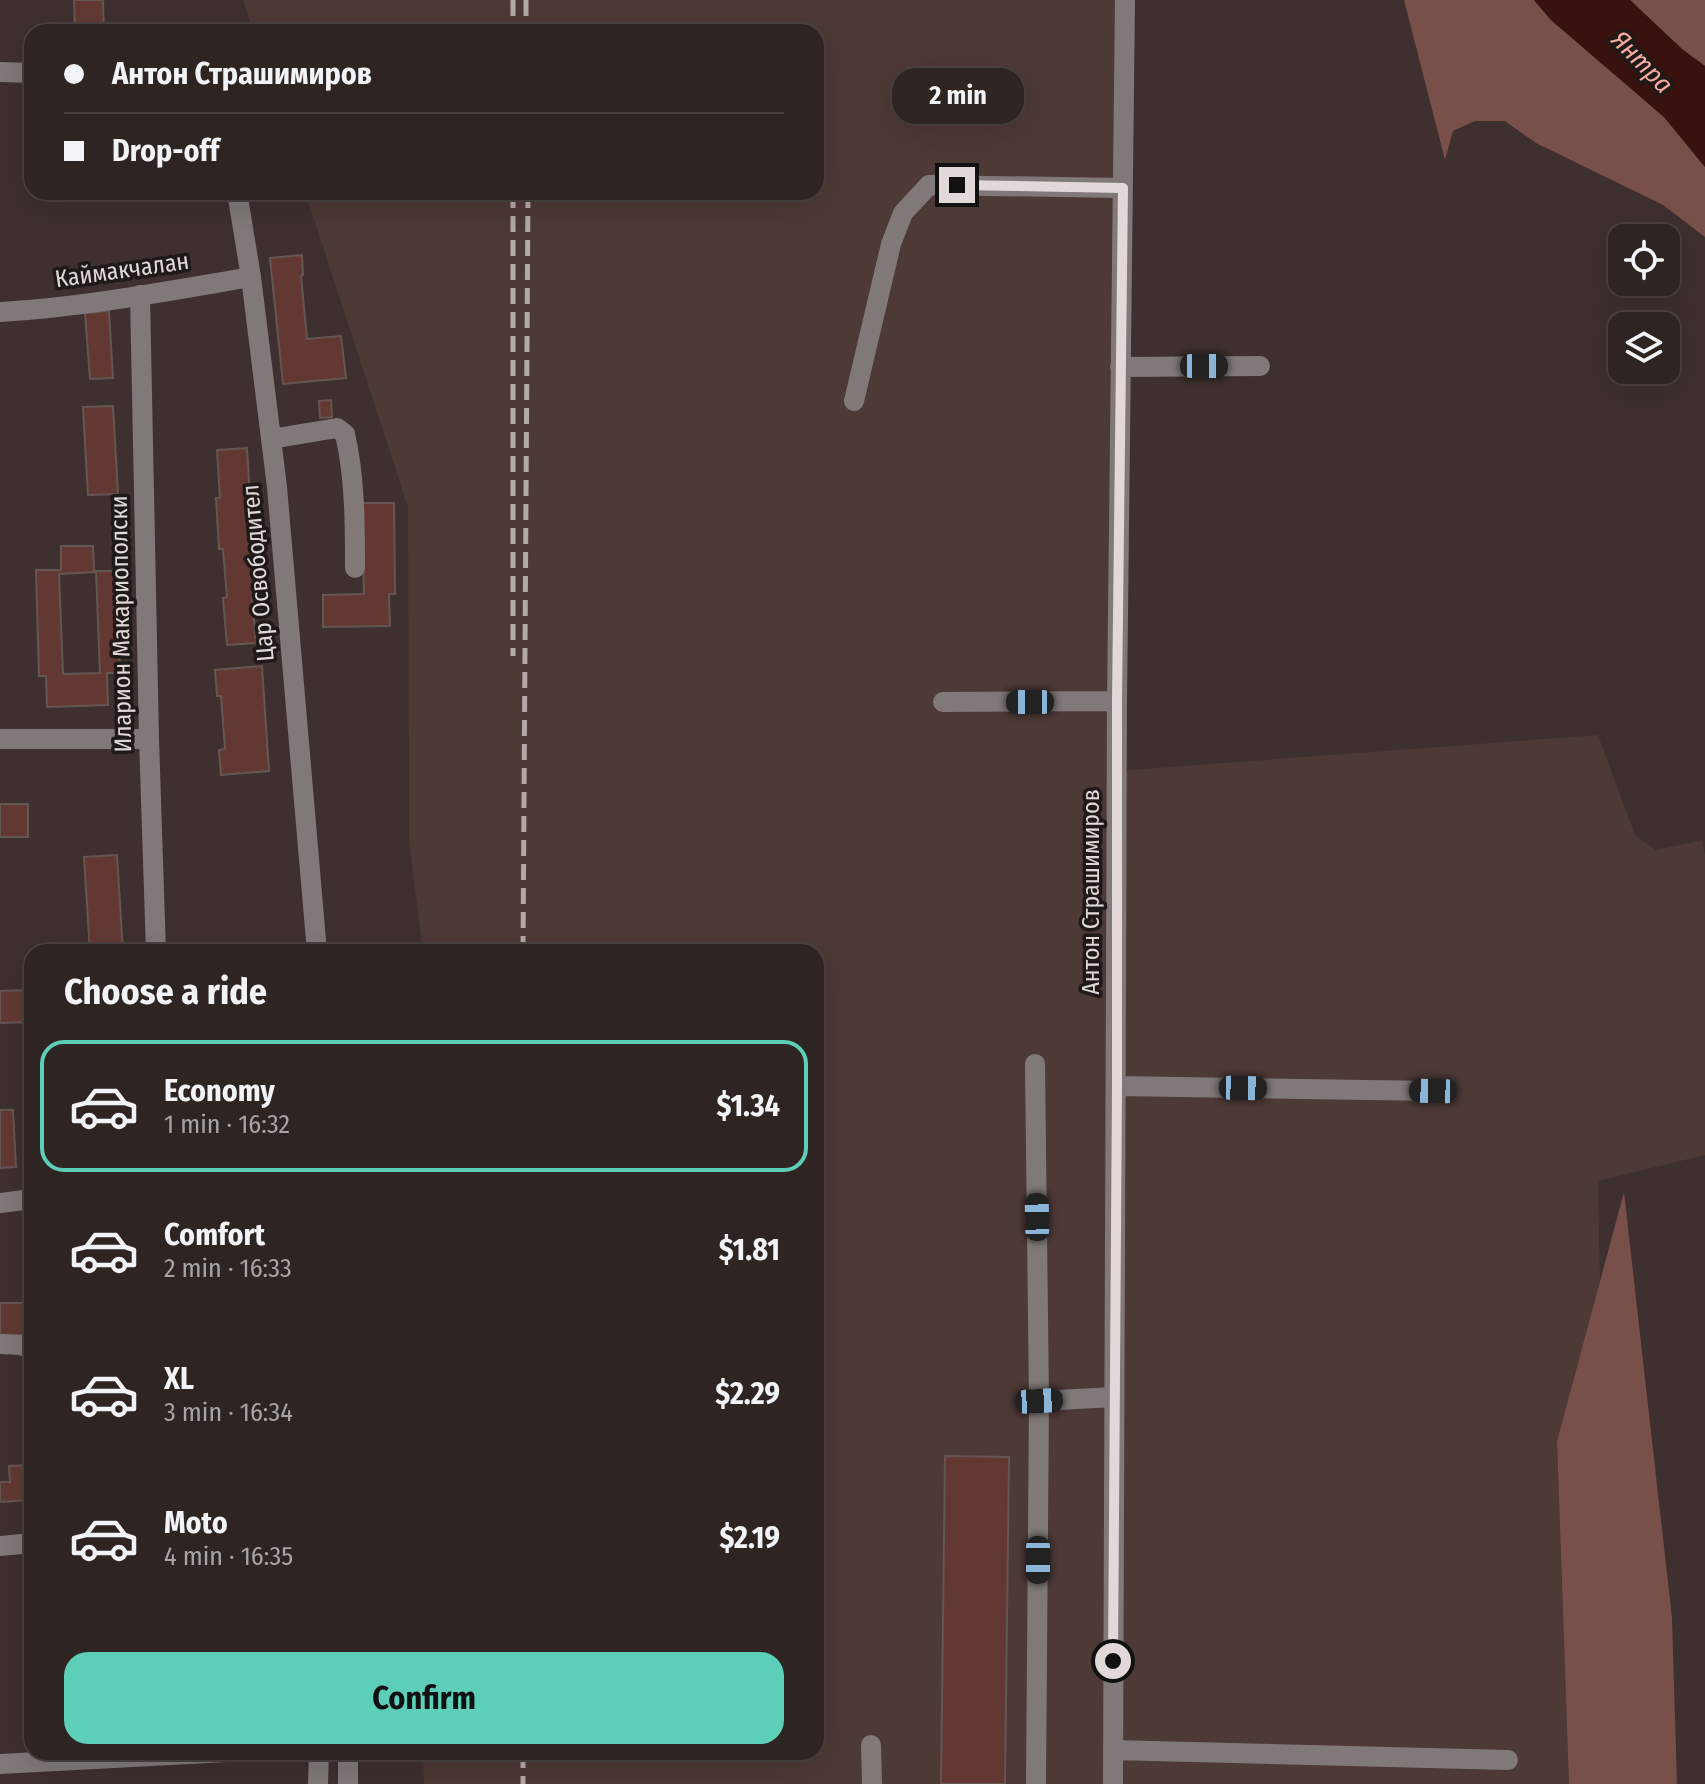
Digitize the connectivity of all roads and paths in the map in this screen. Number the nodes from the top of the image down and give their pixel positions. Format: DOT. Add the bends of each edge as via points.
graph roads {
  1 [pos="1125,0"];
  2 [pos="0,72"];
  3 [pos="24,73"];
  4 [pos="1123,188"];
  5 [pos="238,200"];
  6 [pos="251,277"];
  7 [pos="140,295"];
  8 [pos="0,312"];
  9 [pos="1260,366"];
  10 [pos="1120,367"];
  11 [pos="854,401"];
  12 [pos="271,439"];
  13 [pos="355,568"];
  14 [pos="1117,701"];
  15 [pos="943,702"];
  16 [pos="0,739"];
  17 [pos="149,739"];
  18 [pos="156,944"];
  19 [pos="316,944"];
  20 [pos="1035,1064"];
  21 [pos="1117,1086"];
  22 [pos="1433,1091"];
  23 [pos="24,1200"];
  24 [pos="0,1203"];
  25 [pos="0,1344"];
  26 [pos="24,1346"];
  27 [pos="1114,1397"];
  28 [pos="1039,1401"];
  29 [pos="24,1544"];
  30 [pos="0,1546"];
  31 [pos="871,1745"];
  32 [pos="1113,1750"];
  33 [pos="60,1760"];
  34 [pos="319,1760"];
  35 [pos="348,1760"];
  36 [pos="1508,1760"];
  37 [pos="0,1764"];
  38 [pos="318,1784"];
  39 [pos="348,1784"];
  40 [pos="872,1784"];
  41 [pos="1036,1784"];
  42 [pos="1113,1784"];
  1 -- 4 [label="street, Антон Страшимиров"];
  2 -- 3 [label="street"];
  4 -- 10 [label="street, Антон Страшимиров"];
  4 -- 11 [label="street" via="929,185 903,213 891,244"];
  5 -- 6 [label="street, Цар Освободител"];
  6 -- 7 [label="street, Каймакчалан"];
  6 -- 12 [label="street, Цар Освободител"];
  7 -- 8 [label="street, Каймакчалан"];
  7 -- 17 [label="street, Иларион Макариополски"];
  9 -- 10 [label="street"];
  10 -- 14 [label="street, Антон Страшимиров"];
  12 -- 13 [label="street" via="337,428 345,434 355,509"];
  12 -- 19 [label="street, Цар Освободител"];
  14 -- 15 [label="street"];
  14 -- 21 [label="street, Антон Страшимиров"];
  16 -- 17 [label="street"];
  17 -- 18 [label="street, Иларион Макариополски"];
  20 -- 28 [label="street"];
  21 -- 22 [label="street"];
  21 -- 27 [label="street, Антон Страшимиров"];
  23 -- 24 [label="street"];
  25 -- 26 [label="street"];
  27 -- 28 [label="street"];
  27 -- 32 [label="street, Антон Страшимиров"];
  28 -- 41 [label="street"];
  29 -- 30 [label="street"];
  31 -- 40 [label="street"];
  32 -- 36 [label="street"];
  32 -- 42 [label="street, Антон Страшимиров"];
  33 -- 37 [label="street"];
  34 -- 38 [label="street"];
  35 -- 39 [label="street"];
}
